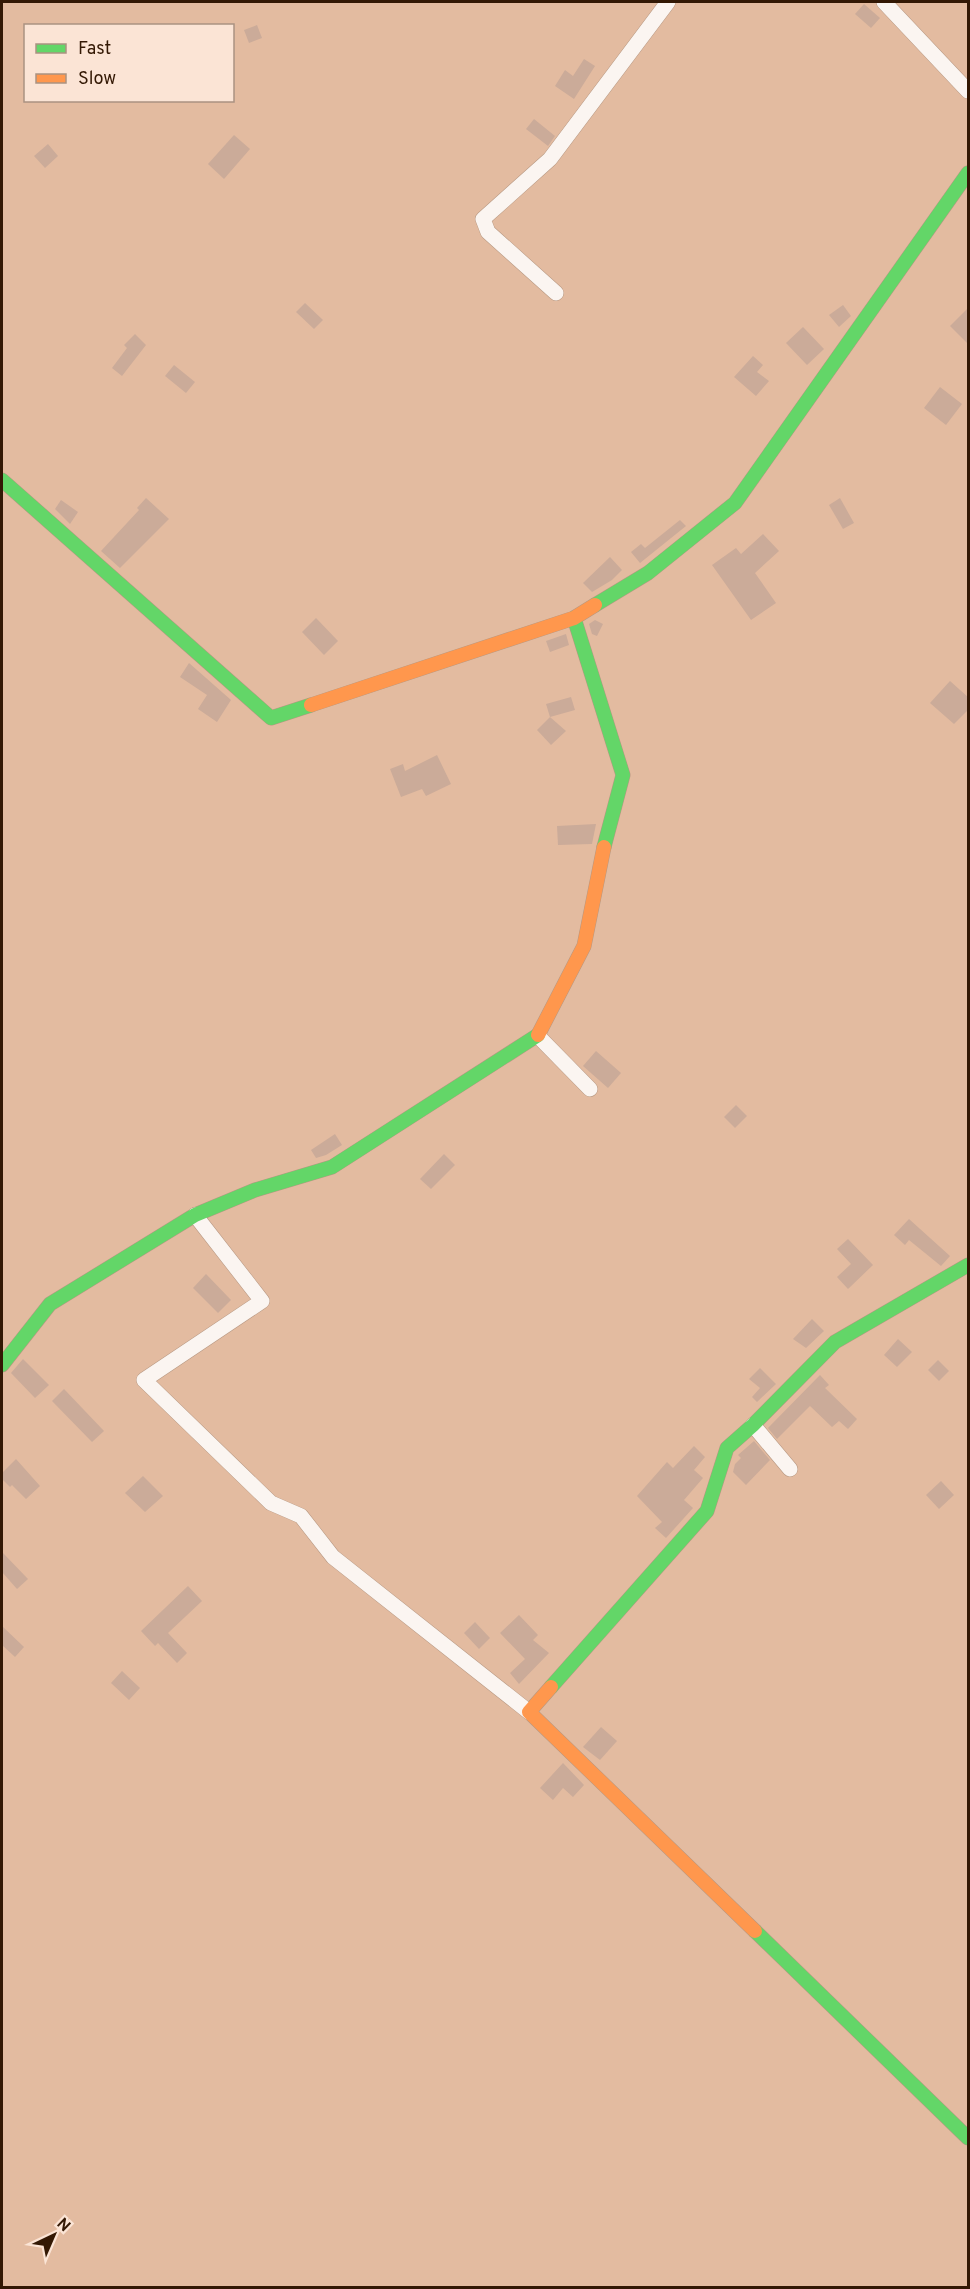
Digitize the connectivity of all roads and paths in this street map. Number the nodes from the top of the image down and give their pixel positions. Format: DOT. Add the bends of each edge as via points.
graph roads {
  1 [pos="668,2"];
  2 [pos="884,2"];
  3 [pos="969,91"];
  4 [pos="969,173"];
  5 [pos="556,293"];
  6 [pos="2,480"];
  7 [pos="574,618"];
  8 [pos="538,1036"];
  9 [pos="590,1089"];
  10 [pos="195,1215"];
  11 [pos="969,1265"];
  12 [pos="2,1365"];
  13 [pos="753,1425"];
  14 [pos="790,1469"];
  15 [pos="529,1712"];
  16 [pos="969,2138"];
  1 -- 5 [label="street" via="550,159 483,219 488,232"];
  2 -- 3 [label="street"];
  4 -- 7 [label="street" via="735,503 648,573"];
  6 -- 7 [label="street" via="271,718"];
  7 -- 8 [label="street" via="623,775 584,946"];
  8 -- 9 [label="street"];
  8 -- 10 [label="street" via="332,1167 255,1190"];
  10 -- 12 [label="street" via="50,1304"];
  10 -- 15 [label="street" via="262,1301 144,1380 271,1503 301,1516 333,1557"];
  11 -- 13 [label="street" via="835,1342"];
  13 -- 14 [label="street"];
  13 -- 15 [label="street" via="727,1448 707,1511"];
  15 -- 16 [label="street"];
}
